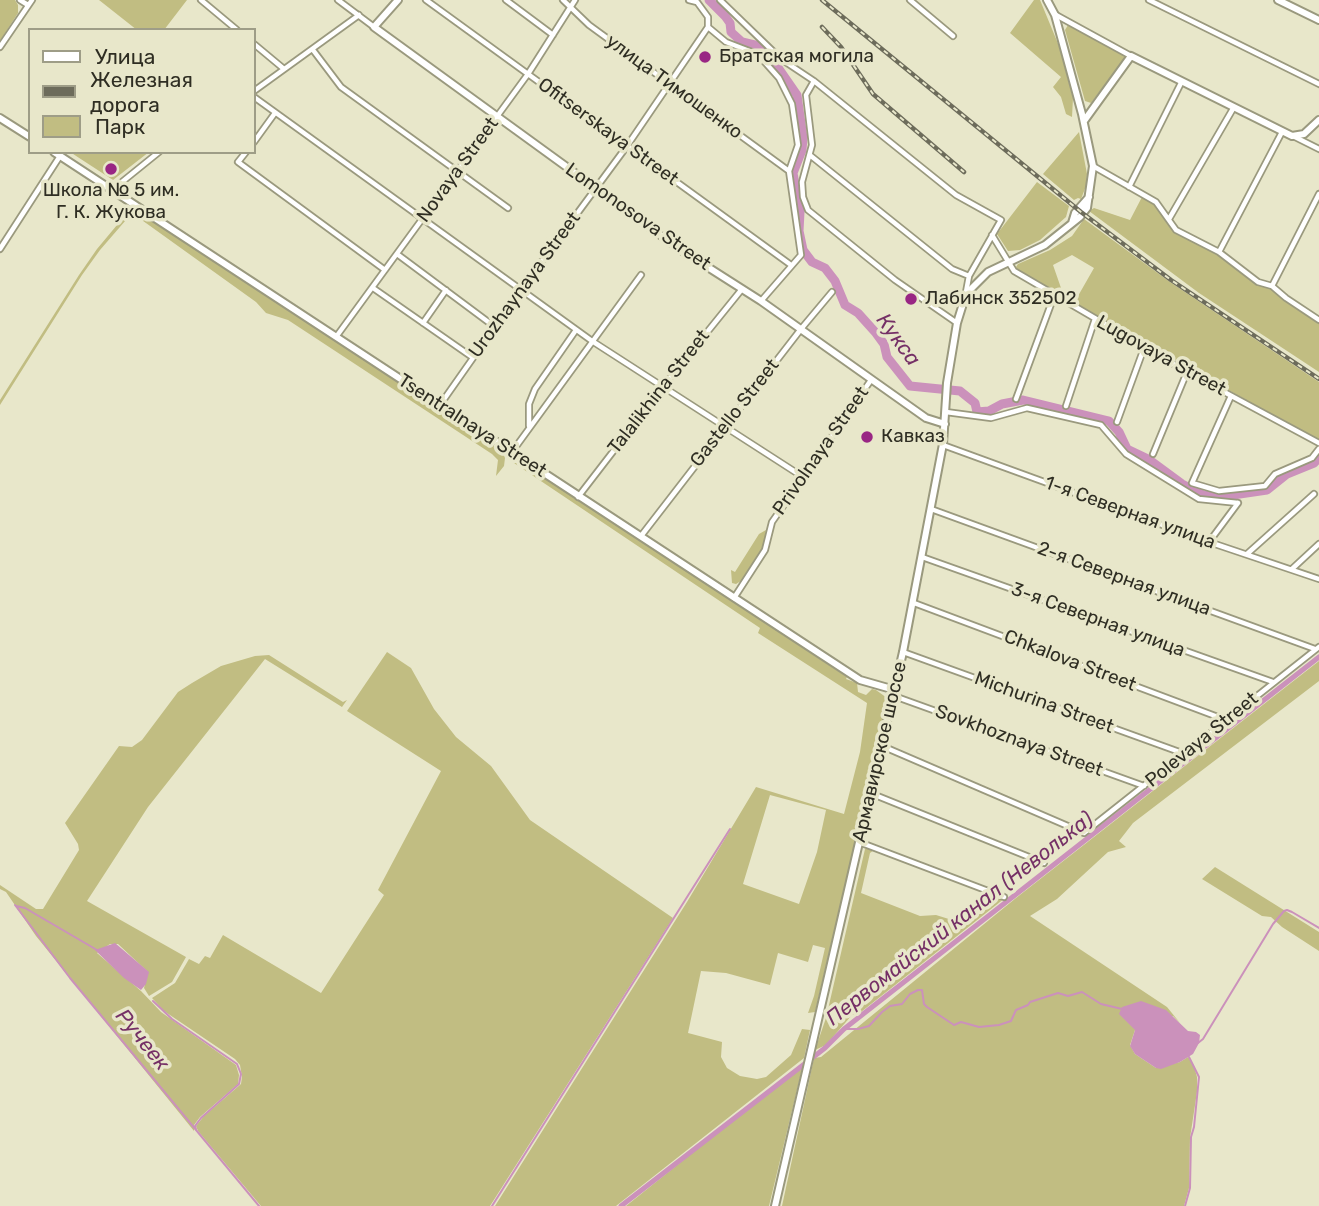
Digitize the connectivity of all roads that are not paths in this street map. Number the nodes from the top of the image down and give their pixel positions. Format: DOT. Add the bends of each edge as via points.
graph roads {
  1 [pos="20,0"];
  2 [pos="201,0"];
  3 [pos="338,0"];
  4 [pos="398,0"];
  5 [pos="426,0"];
  6 [pos="506,0"];
  7 [pos="563,0"];
  8 [pos="575,0"];
  9 [pos="689,0"];
  10 [pos="720,0"];
  11 [pos="910,0"];
  12 [pos="1047,0"];
  13 [pos="1149,0"];
  14 [pos="1278,0"];
  15 [pos="30,3"];
  16 [pos="571,6"];
  17 [pos="359,15"];
  18 [pos="1055,15"];
  19 [pos="1319,20"];
  20 [pos="374,27"];
  21 [pos="708,27"];
  22 [pos="235,28"];
  23 [pos="554,35"];
  24 [pos="953,36"];
  25 [pos="256,46"];
  26 [pos="0,47"];
  27 [pos="313,50"];
  28 [pos="1131,56"];
  29 [pos="284,69"];
  30 [pos="528,74"];
  31 [pos="1182,80"];
  32 [pos="814,81"];
  33 [pos="668,83"];
  34 [pos="1319,84"];
  35 [pos="256,90"];
  36 [pos="256,99"];
  37 [pos="1234,107"];
  38 [pos="275,113"];
  39 [pos="498,115"];
  40 [pos="0,118"];
  41 [pos="1319,120"];
  42 [pos="1084,121"];
  43 [pos="1282,132"];
  44 [pos="1292,135"];
  45 [pos="28,136"];
  46 [pos="256,139"];
  47 [pos="627,146"];
  48 [pos="1319,149"];
  49 [pos="57,154"];
  50 [pos="157,154"];
  51 [pos="244,154"];
  52 [pos="811,156"];
  53 [pos="1093,166"];
  54 [pos="457,170"];
  55 [pos="789,171"];
  56 [pos="1129,187"];
  57 [pos="596,188"];
  58 [pos="112,190"];
  59 [pos="1319,194"];
  60 [pos="508,208"];
  61 [pos="422,219"];
  62 [pos="1169,219"];
  63 [pos="992,234"];
  64 [pos="0,249"];
  65 [pos="1219,252"];
  66 [pos="397,254"];
  67 [pos="1008,262"];
  68 [pos="791,265"];
  69 [pos="385,270"];
  70 [pos="640,275"];
  71 [pos="969,276"];
  72 [pos="1272,286"];
  73 [pos="373,288"];
  74 [pos="742,289"];
  75 [pos="446,290"];
  76 [pos="520,291"];
  77 [pos="832,292"];
  78 [pos="966,294"];
  79 [pos="1054,296"];
  80 [pos="761,301"];
  81 [pos="1095,319"];
  82 [pos="1319,320"];
  83 [pos="423,323"];
  84 [pos="957,323"];
  85 [pos="495,327"];
  86 [pos="801,329"];
  87 [pos="576,330"];
  88 [pos="336,337"];
  89 [pos="593,341"];
  90 [pos="1144,348"];
  91 [pos="472,358"];
  92 [pos="1187,372"];
  93 [pos="872,379"];
  94 [pos="662,388"];
  95 [pos="1231,396"];
  96 [pos="1016,399"];
  97 [pos="440,405"];
  98 [pos="1066,406"];
  99 [pos="946,412"];
  100 [pos="1117,422"];
  101 [pos="944,424"];
  102 [pos="529,426"];
  103 [pos="724,428"];
  104 [pos="1319,443"];
  105 [pos="943,444"];
  106 [pos="1319,449"];
  107 [pos="512,453"];
  108 [pos="1153,454"];
  109 [pos="803,477"];
  110 [pos="1314,494"];
  111 [pos="578,497"];
  112 [pos="931,509"];
  113 [pos="640,536"];
  114 [pos="1209,542"];
  115 [pos="1319,544"];
  116 [pos="1247,555"];
  117 [pos="922,556"];
  118 [pos="1292,569"];
  119 [pos="1319,579"];
  120 [pos="734,598"];
  121 [pos="914,603"];
  122 [pos="1317,648"];
  123 [pos="904,652"];
  124 [pos="1273,682"];
  125 [pos="894,693"];
  126 [pos="1227,720"];
  127 [pos="882,746"];
  128 [pos="1185,754"];
  129 [pos="1144,787"];
  130 [pos="870,793"];
  131 [pos="859,842"];
  132 [pos="1044,863"];
  133 [pos="1004,897"];
  134 [pos="775,1206"];
  1 -- 15 [label="street"];
  2 -- 22 [label="street"];
  3 -- 17 [label="street, Lomonosova Street"];
  4 -- 20 [label="street"];
  5 -- 30 [label="street, Ofitserskaya Street"];
  6 -- 23 [label="street"];
  7 -- 16 [label="street, улица Тимошенко"];
  8 -- 16 [label="street, Novaya Street"];
  9 -- 21 [label="street" via="697,2 708,17"];
  10 -- 32 [label="street" via="781,59"];
  11 -- 24 [label="street"];
  12 -- 18 [label="street, Армавирское шоссе"];
  13 -- 34 [label="street"];
  14 -- 19 [label="street"];
  15 -- 26 [label="street"];
  16 -- 23 [label="street, Novaya Street"];
  16 -- 33 [label="street, улица Тимошенко" via="589,25"];
  17 -- 20 [label="street, Lomonosova Street"];
  17 -- 27 [label="street"];
  18 -- 28 [label="street"];
  18 -- 42 [label="street, Армавирское шоссе"];
  20 -- 39 [label="street, Lomonosova Street"];
  21 -- 33 [label="street, Urozhaynaya Street"];
  21 -- 55 [label="street" via="726,42 752,52 779,78 792,104 798,145"];
  23 -- 30 [label="street, Novaya Street"];
  25 -- 29 [label="street"];
  27 -- 29 [label="street"];
  27 -- 54 [label="street" via="341,87"];
  28 -- 31 [label="street"];
  28 -- 42 [label="street"];
  29 -- 35 [label="street"];
  30 -- 39 [label="street, Novaya Street"];
  30 -- 47 [label="street, Ofitserskaya Street"];
  31 -- 37 [label="street"];
  31 -- 56 [label="street"];
  32 -- 52 [label="street" via="806,96"];
  32 -- 63 [label="street, Армавирское шоссе" via="956,195 1001,220"];
  33 -- 47 [label="street, Urozhaynaya Street"];
  33 -- 55 [label="street, улица Тимошенко"];
  36 -- 38 [label="street"];
  37 -- 43 [label="street"];
  37 -- 62 [label="street"];
  38 -- 46 [label="street"];
  38 -- 61 [label="street"];
  39 -- 54 [label="street, Novaya Street"];
  39 -- 57 [label="street, Lomonosova Street"];
  40 -- 45 [label="street"];
  41 -- 44 [label="street" via="1304,134"];
  42 -- 53 [label="street, Армавирское шоссе"];
  43 -- 44 [label="street"];
  43 -- 65 [label="street"];
  44 -- 48 [label="street"];
  47 -- 57 [label="street, Urozhaynaya Street"];
  47 -- 68 [label="street, Ofitserskaya Street"];
  49 -- 58 [label="street, Tsentralnaya Street"];
  49 -- 64 [label="street"];
  50 -- 58 [label="street"];
  51 -- 69 [label="street" via="238,162"];
  52 -- 71 [label="street" via="952,269"];
  52 -- 84 [label="street" via="802,182 808,210"];
  53 -- 56 [label="street"];
  53 -- 67 [label="street, Армавирское шоссе" via="1087,208 1045,245"];
  54 -- 60 [label="street"];
  54 -- 61 [label="street, Novaya Street"];
  55 -- 68 [label="street" via="801,256"];
  56 -- 62 [label="street" via="1156,202"];
  57 -- 74 [label="street, Lomonosova Street"];
  57 -- 76 [label="street, Urozhaynaya Street"];
  58 -- 88 [label="street, Tsentralnaya Street"];
  59 -- 72 [label="street"];
  61 -- 66 [label="street, Novaya Street"];
  61 -- 76 [label="street"];
  62 -- 65 [label="street" via="1176,230"];
  63 -- 67 [label="street"];
  63 -- 71 [label="street, Армавирское шоссе"];
  65 -- 72 [label="street" via="1258,282"];
  66 -- 69 [label="street, Novaya Street"];
  66 -- 75 [label="street"];
  67 -- 78 [label="street, Армавирское шоссе" via="988,272"];
  67 -- 79 [label="street, Lugovaya Street" via="1014,271"];
  68 -- 80 [label="street"];
  69 -- 73 [label="street, Novaya Street"];
  70 -- 89 [label="street"];
  71 -- 78 [label="street, Армавирское шоссе"];
  72 -- 82 [label="street"];
  73 -- 83 [label="street"];
  73 -- 88 [label="street, Novaya Street"];
  74 -- 80 [label="street, Lomonosova Street"];
  74 -- 94 [label="street, Talalikhina Street"];
  75 -- 83 [label="street"];
  75 -- 85 [label="street"];
  76 -- 85 [label="street, Urozhaynaya Street"];
  76 -- 87 [label="street"];
  77 -- 86 [label="street, Gastello Street"];
  78 -- 84 [label="street, Армавирское шоссе"];
  79 -- 81 [label="street, Lugovaya Street"];
  79 -- 96 [label="street"];
  80 -- 86 [label="street, Lomonosova Street"];
  81 -- 90 [label="street, Lugovaya Street"];
  81 -- 98 [label="street"];
  83 -- 91 [label="street"];
  84 -- 99 [label="street, Армавирское шоссе"];
  85 -- 91 [label="street, Urozhaynaya Street"];
  86 -- 93 [label="street, Lomonosova Street"];
  86 -- 103 [label="street, Gastello Street"];
  87 -- 89 [label="street"];
  87 -- 102 [label="street" via="535,389 529,404"];
  88 -- 97 [label="street, Tsentralnaya Street"];
  89 -- 94 [label="street"];
  89 -- 102 [label="street"];
  90 -- 92 [label="street, Lugovaya Street"];
  90 -- 100 [label="street"];
  91 -- 97 [label="street, Urozhaynaya Street"];
  92 -- 95 [label="street, Lugovaya Street"];
  92 -- 108 [label="street"];
  93 -- 101 [label="street, Lomonosova Street" via="926,418"];
  93 -- 109 [label="street, Privolnaya Street"];
  94 -- 103 [label="street"];
  94 -- 111 [label="street, Talalikhina Street"];
  95 -- 104 [label="street, Lugovaya Street"];
  95 -- 106 [label="street" via="1192,483 1219,491 1265,486 1275,474 1312,458"];
  97 -- 107 [label="street, Tsentralnaya Street"];
  99 -- 101 [label="street, Армавирское шоссе"];
  99 -- 114 [label="street" via="991,418 1027,408 1101,425 1126,454 1199,499 1238,503"];
  101 -- 105 [label="street, Армавирское шоссе"];
  102 -- 107 [label="street"];
  103 -- 109 [label="street"];
  103 -- 113 [label="street, Gastello Street"];
  105 -- 112 [label="street, Армавирское шоссе"];
  105 -- 114 [label="street, 1-я Северная улица"];
  107 -- 111 [label="street, Tsentralnaya Street"];
  109 -- 120 [label="street, Privolnaya Street" via="772,522 765,550"];
  110 -- 116 [label="street"];
  111 -- 113 [label="street, Tsentralnaya Street"];
  112 -- 117 [label="street, Армавирское шоссе"];
  112 -- 122 [label="street, 2-я Северная улица"];
  113 -- 120 [label="street, Tsentralnaya Street"];
  114 -- 116 [label="street, 1-я Северная улица"];
  115 -- 118 [label="street"];
  116 -- 118 [label="street, 1-я Северная улица"];
  117 -- 121 [label="street, Армавирское шоссе"];
  117 -- 124 [label="street, 3-я Северная улица"];
  118 -- 119 [label="street, 1-я Северная улица"];
  120 -- 125 [label="street, Tsentralnaya Street" via="860,680"];
  121 -- 123 [label="street, Армавирское шоссе"];
  121 -- 126 [label="street, Chkalova Street"];
  122 -- 124 [label="street, Polevaya Street"];
  123 -- 125 [label="street, Армавирское шоссе"];
  123 -- 128 [label="street, Michurina Street"];
  124 -- 126 [label="street, Polevaya Street"];
  125 -- 127 [label="street, Армавирское шоссе"];
  125 -- 129 [label="street, Sovkhoznaya Street"];
  126 -- 128 [label="street, Polevaya Street"];
  127 -- 129 [label="street, Polevaya Street" via="1084,833"];
  127 -- 130 [label="street, Армавирское шоссе"];
  128 -- 129 [label="street, Polevaya Street"];
  130 -- 131 [label="street, Армавирское шоссе"];
  130 -- 132 [label="street"];
  131 -- 133 [label="street"];
  131 -- 134 [label="street, Армавирское шоссе"];
}
